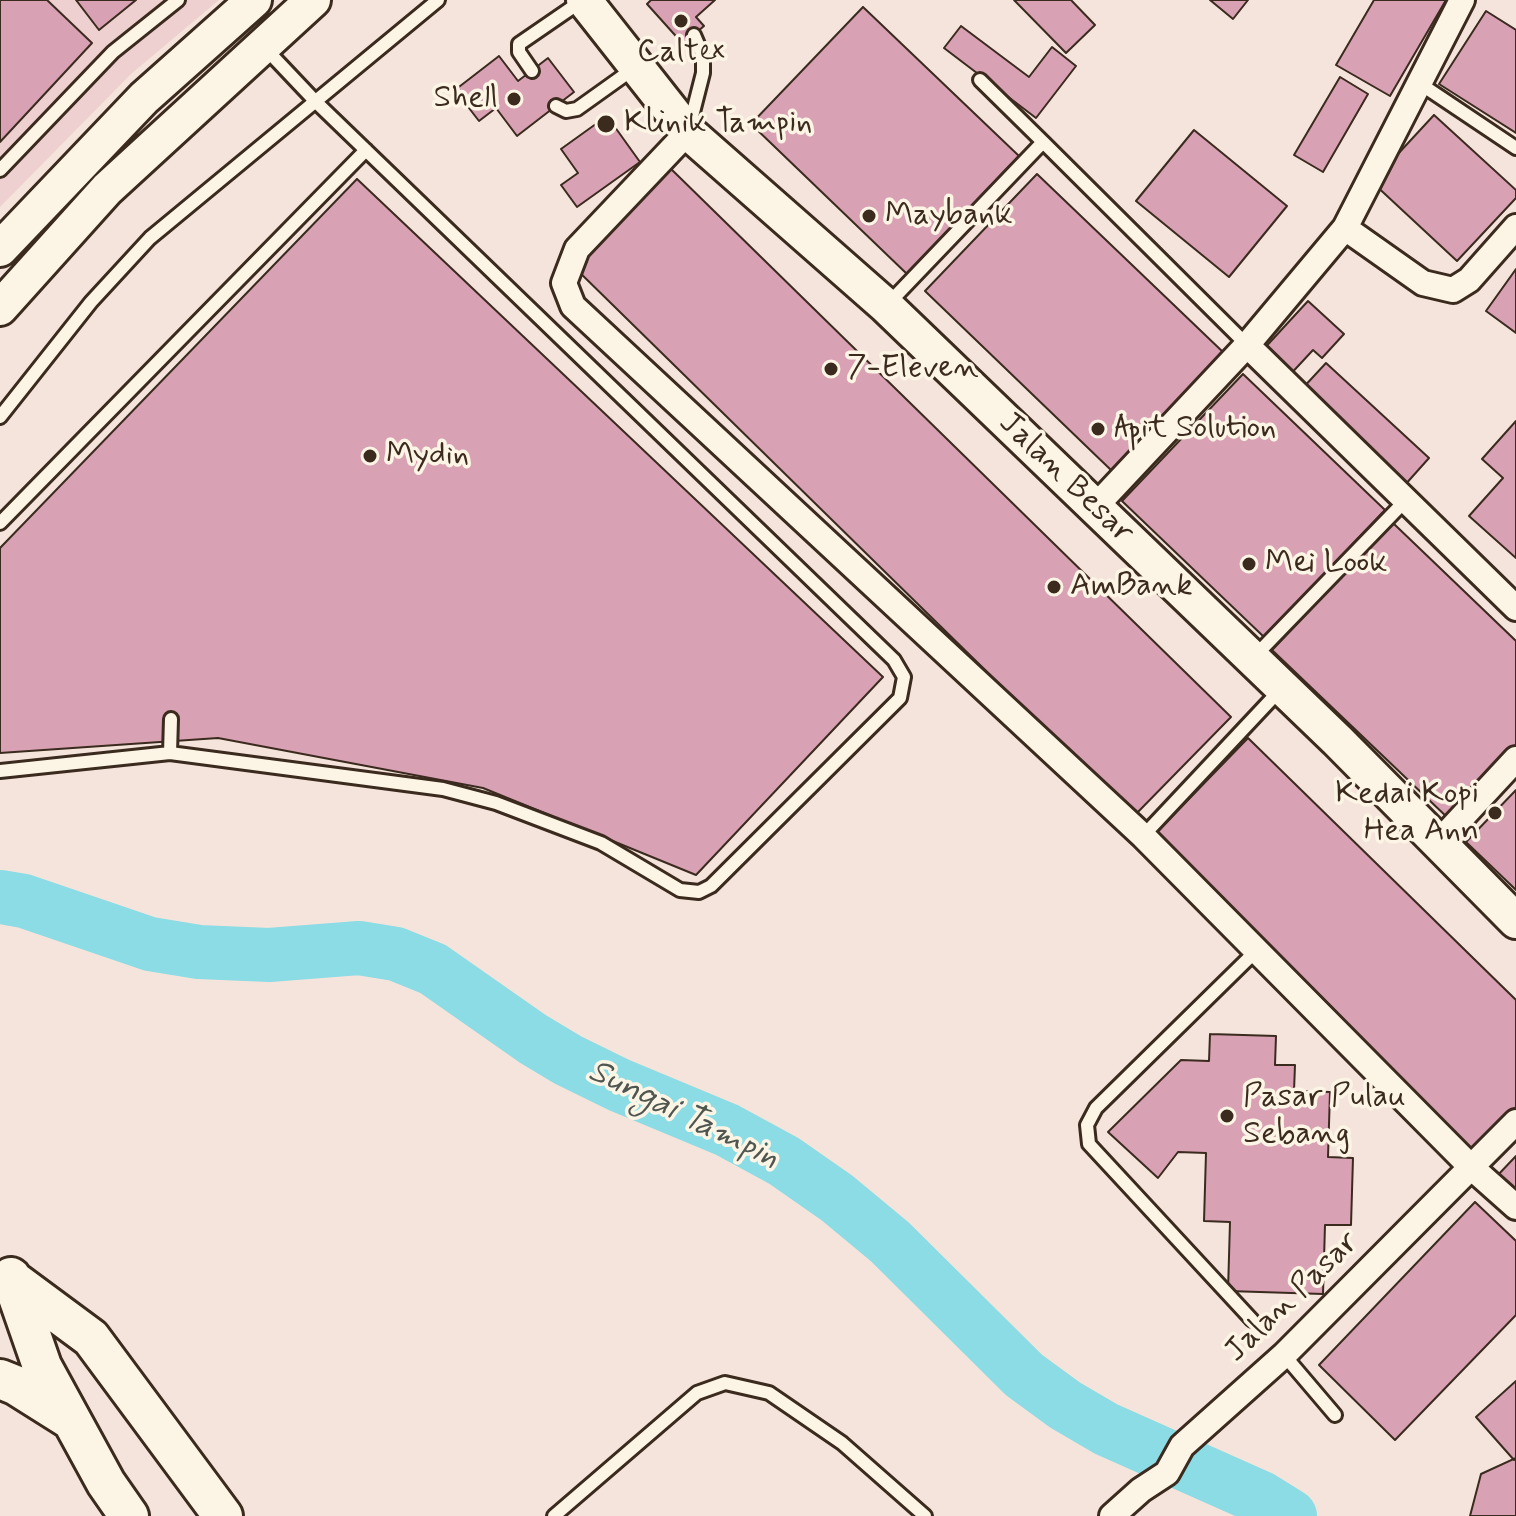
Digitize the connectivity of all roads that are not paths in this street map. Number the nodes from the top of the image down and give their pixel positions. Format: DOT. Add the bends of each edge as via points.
graph roads {
  1 [pos="178,0"];
  2 [pos="254,0"];
  3 [pos="313,0"];
  4 [pos="438,0"];
  5 [pos="584,0"];
  6 [pos="1462,0"];
  7 [pos="694,35"];
  8 [pos="263,46"];
  9 [pos="636,67"];
  10 [pos="532,71"];
  11 [pos="980,80"];
  12 [pos="1419,83"];
  13 [pos="316,102"];
  14 [pos="556,106"];
  15 [pos="688,132"];
  16 [pos="1043,142"];
  17 [pos="1516,148"];
  18 [pos="366,150"];
  19 [pos="0,170"];
  20 [pos="1516,227"];
  21 [pos="1345,228"];
  22 [pos="0,249"];
  23 [pos="886,306"];
  24 [pos="0,308"];
  25 [pos="1247,345"];
  26 [pos="0,417"];
  27 [pos="1406,500"];
  28 [pos="1095,507"];
  29 [pos="0,523"];
  30 [pos="1516,608"];
  31 [pos="1252,659"];
  32 [pos="1282,687"];
  33 [pos="171,719"];
  34 [pos="170,753"];
  35 [pos="1516,759"];
  36 [pos="0,771"];
  37 [pos="1143,836"];
  38 [pos="1439,842"];
  39 [pos="1516,921"];
  40 [pos="1256,951"];
  41 [pos="1516,1122"];
  42 [pos="1471,1167"];
  43 [pos="1516,1207"];
  44 [pos="7,1271"];
  45 [pos="1252,1320"];
  46 [pos="1284,1355"];
  47 [pos="0,1379"];
  48 [pos="1335,1415"];
  49 [pos="71,1420"];
  50 [pos="129,1516"];
  51 [pos="223,1516"];
  52 [pos="554,1516"];
  53 [pos="925,1516"];
  54 [pos="1112,1516"];
  1 -- 19 [label="lane" via="113,52"];
  2 -- 22 [label="street" via="144,98"];
  3 -- 8 [label="street"];
  4 -- 13 [label="lane"];
  5 -- 9 [label="street, Jalan Besar"];
  5 -- 10 [label="lane" via="519,44"];
  6 -- 12 [label="street"];
  7 -- 15 [label="lane" via="703,73"];
  8 -- 13 [label="lane"];
  8 -- 24 [label="street" via="107,189"];
  9 -- 14 [label="lane" via="577,109"];
  9 -- 15 [label="street, Jalan Besar"];
  11 -- 16 [label="lane"];
  12 -- 17 [label="lane"];
  12 -- 21 [label="street"];
  13 -- 18 [label="lane"];
  13 -- 26 [label="lane" via="150,238 91,302"];
  15 -- 23 [label="street, Jalan Besar"];
  15 -- 37 [label="street" via="577,249 564,283 573,306"];
  16 -- 23 [label="lane"];
  16 -- 25 [label="lane"];
  18 -- 29 [label="lane"];
  18 -- 34 [label="lane" via="894,660 904,677 900,698 711,886 699,892 680,890 601,843 443,789"];
  20 -- 21 [label="street" via="1469,280 1453,290 1423,283"];
  21 -- 25 [label="street"];
  23 -- 28 [label="street, Jalan Besar"];
  25 -- 27 [label="street"];
  25 -- 28 [label="street"];
  27 -- 30 [label="street"];
  27 -- 31 [label="lane"];
  28 -- 31 [label="street, Jalan Besar"];
  31 -- 32 [label="street, Jalan Besar"];
  32 -- 37 [label="lane"];
  32 -- 38 [label="street, Jalan Besar"];
  33 -- 34 [label="lane"];
  34 -- 36 [label="lane"];
  35 -- 38 [label="street"];
  37 -- 40 [label="street"];
  38 -- 39 [label="street, Jalan Besar"];
  40 -- 42 [label="street"];
  40 -- 45 [label="lane" via="1096,1108 1087,1125 1089,1144"];
  41 -- 42 [label="street, Jalan Pasar"];
  42 -- 43 [label="street"];
  42 -- 46 [label="street, Jalan Pasar"];
  44 -- 49 [label="main road" via="42,1366"];
  44 -- 51 [label="main road" via="91,1338"];
  46 -- 48 [label="lane"];
  46 -- 54 [label="street, Jalan Pasar" via="1182,1446 1167,1473"];
  47 -- 49 [label="main road"];
  49 -- 50 [label="main road"];
  52 -- 53 [label="lane" via="697,1393 725,1383 769,1393 842,1443"];
}
